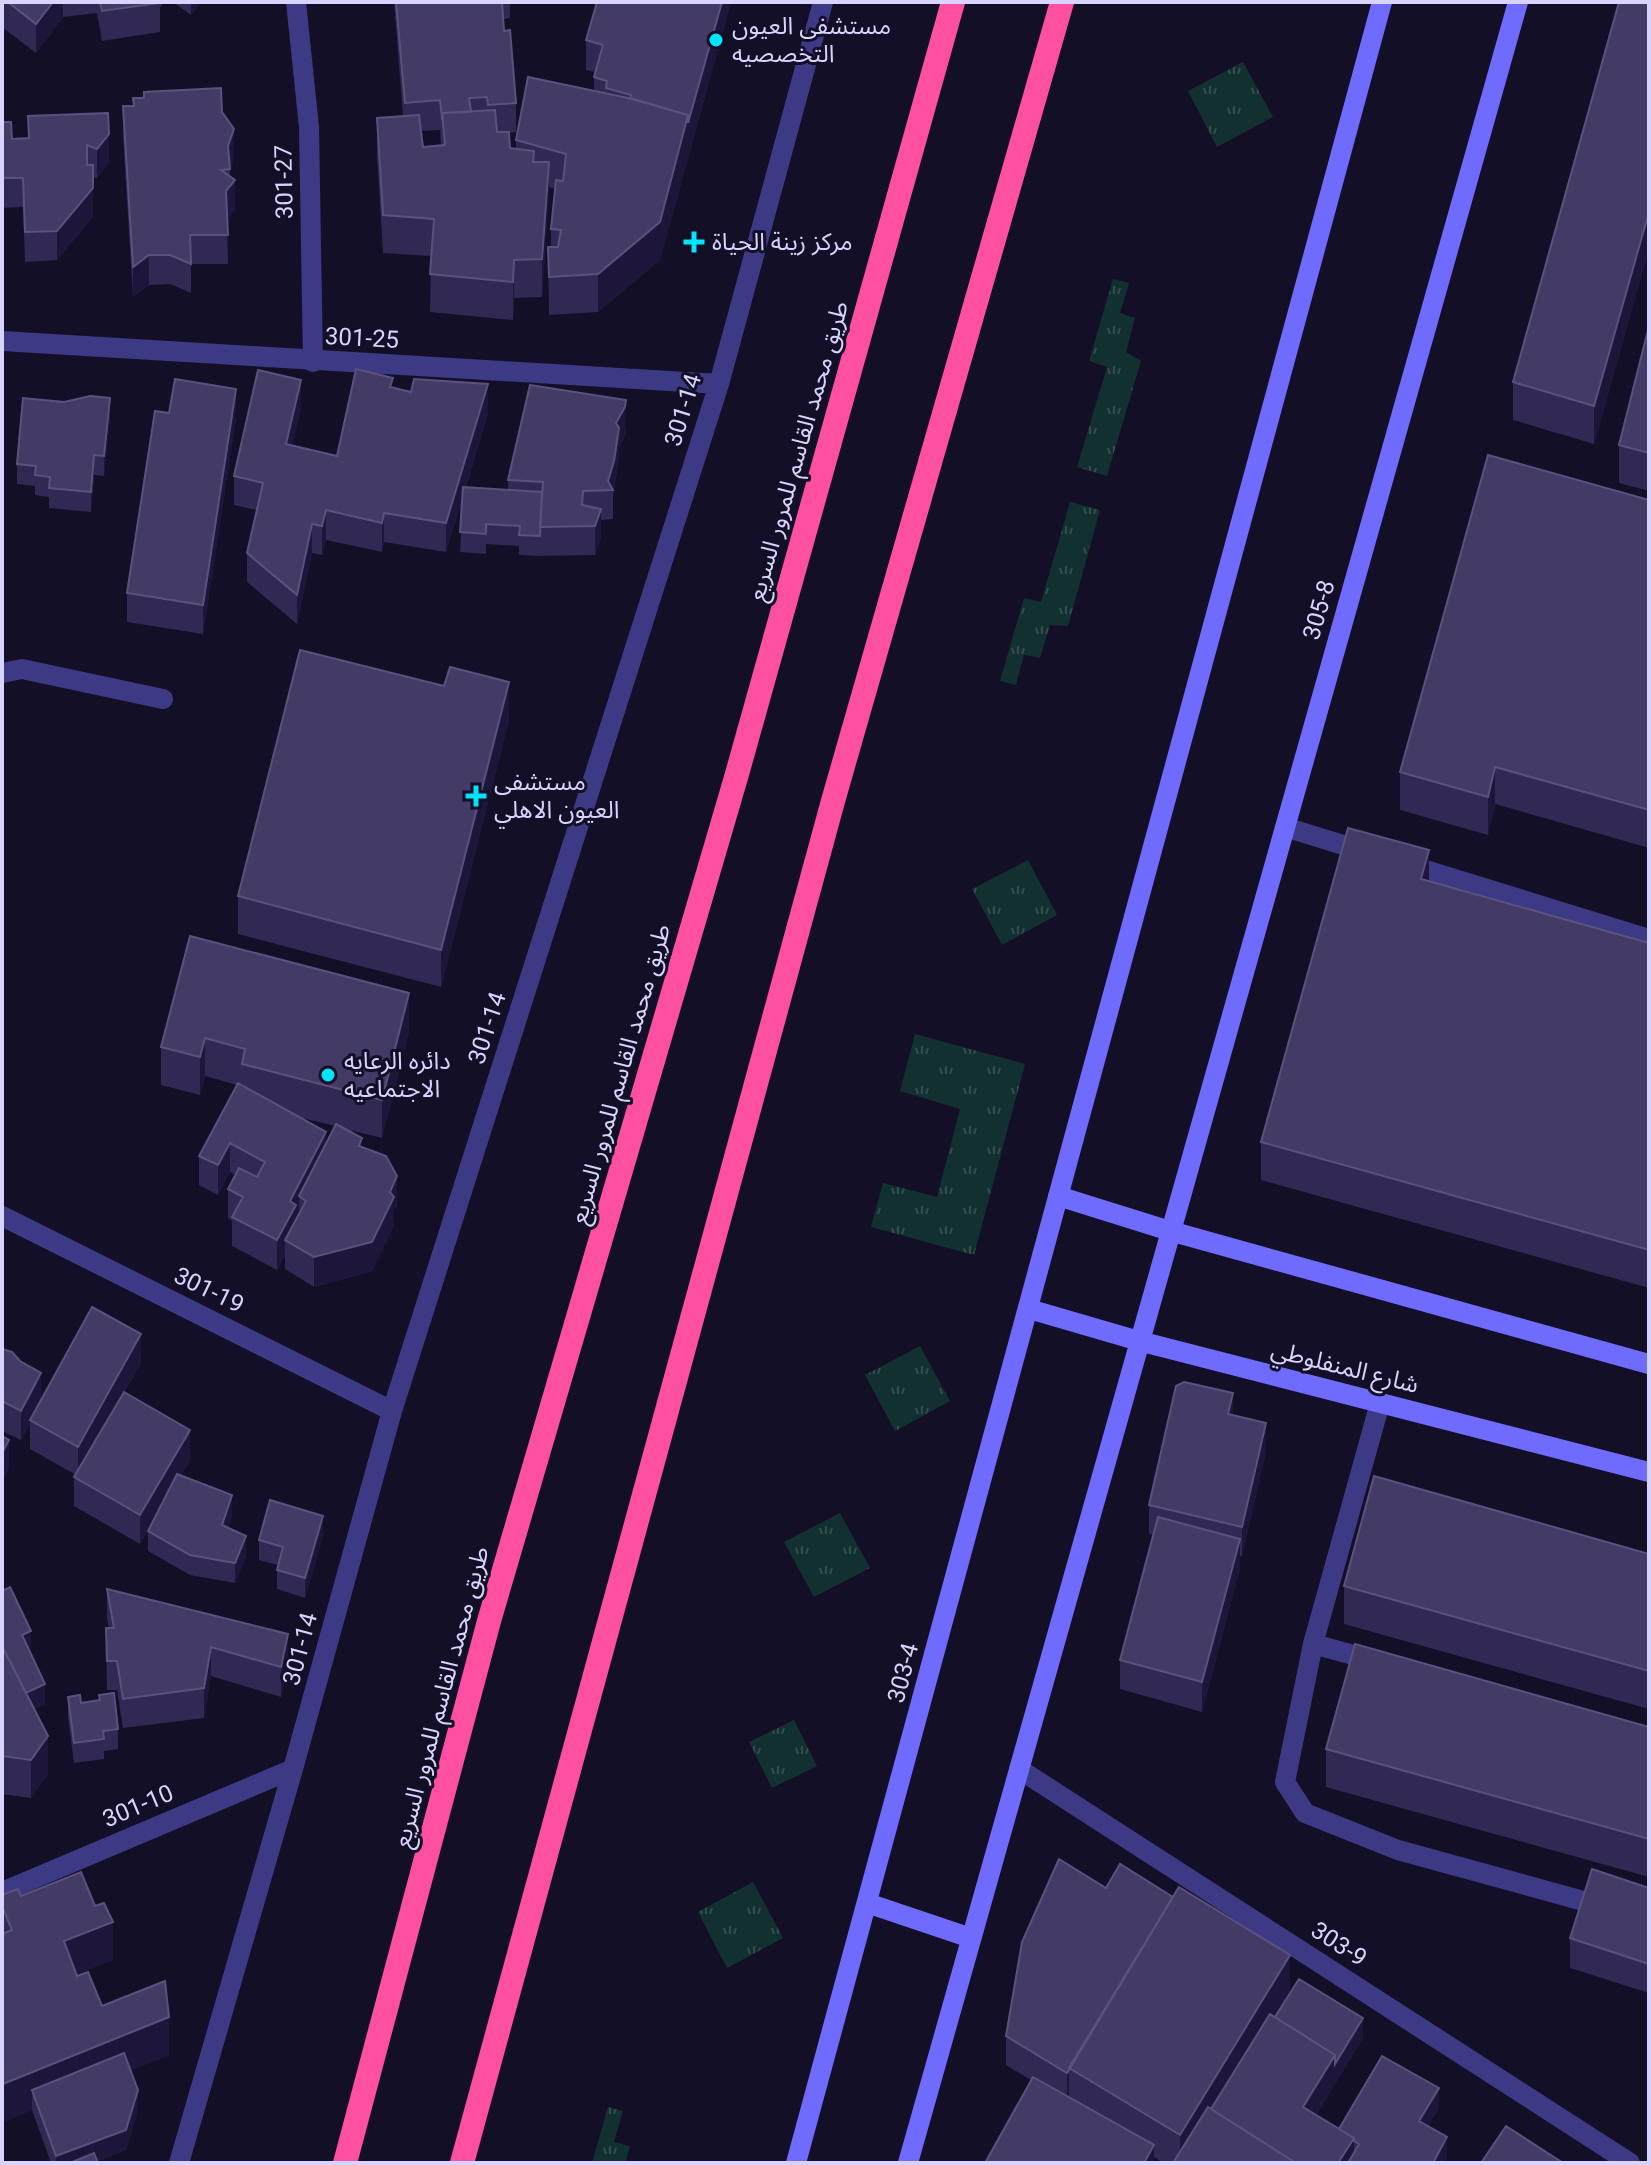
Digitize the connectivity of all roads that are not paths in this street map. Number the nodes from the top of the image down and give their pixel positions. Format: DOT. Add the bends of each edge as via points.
graph roads {
  1 [pos="296,2"];
  2 [pos="823,2"];
  3 [pos="953,2"];
  4 [pos="1062,2"];
  5 [pos="1382,2"];
  6 [pos="1518,2"];
  7 [pos="2,341"];
  8 [pos="313,362"];
  9 [pos="719,384"];
  10 [pos="2,673"];
  11 [pos="163,699"];
  12 [pos="1285,827"];
  13 [pos="1649,939"];
  14 [pos="1058,1196"];
  15 [pos="2,1216"];
  16 [pos="1170,1231"];
  17 [pos="1029,1309"];
  18 [pos="1139,1341"];
  19 [pos="1649,1364"];
  20 [pos="1380,1403"];
  21 [pos="392,1411"];
  22 [pos="1649,1472"];
  23 [pos="1313,1644"];
  24 [pos="1405,1669"];
  25 [pos="293,1769"];
  26 [pos="1019,1769"];
  27 [pos="2,1892"];
  28 [pos="867,1903"];
  29 [pos="1649,1919"];
  30 [pos="971,1938"];
  31 [pos="179,2163"];
  32 [pos="345,2163"];
  33 [pos="462,2163"];
  34 [pos="796,2163"];
  35 [pos="908,2163"];
  36 [pos="1630,2163"];
  1 -- 8 [label="street, 301-27" via="309,127"];
  2 -- 9 [label="street, 301-14"];
  3 -- 32 [label="highway, طريق محمد القاسم للمرور السريع" via="741,759 489,1621"];
  4 -- 33 [label="highway" via="833,801"];
  5 -- 14 [label="street"];
  6 -- 12 [label="street, 305-8"];
  7 -- 8 [label="street, 301-25"];
  8 -- 9 [label="street, 301-25"];
  9 -- 21 [label="street, 301-14"];
  10 -- 11 [label="street" via="22,669"];
  12 -- 13 [label="street"];
  12 -- 16 [label="street, 305-8"];
  14 -- 16 [label="street"];
  14 -- 17 [label="street, 303-4"];
  15 -- 21 [label="street, 301-19"];
  16 -- 18 [label="street"];
  16 -- 19 [label="street"];
  17 -- 18 [label="street, شارع المنفلوطي"];
  17 -- 28 [label="street, 303-4"];
  18 -- 20 [label="street, شارع المنفلوطي"];
  18 -- 26 [label="street"];
  20 -- 22 [label="street, شارع المنفلوطي"];
  20 -- 23 [label="street"];
  21 -- 25 [label="street, 301-14"];
  23 -- 24 [label="street"];
  23 -- 29 [label="street" via="1285,1782 1305,1813 1398,1850"];
  25 -- 27 [label="street, 301-10"];
  25 -- 31 [label="street, 301-14"];
  26 -- 30 [label="street"];
  26 -- 36 [label="street, 303-9"];
  28 -- 30 [label="street"];
  28 -- 34 [label="street, 303-4"];
  30 -- 35 [label="street"];
}
